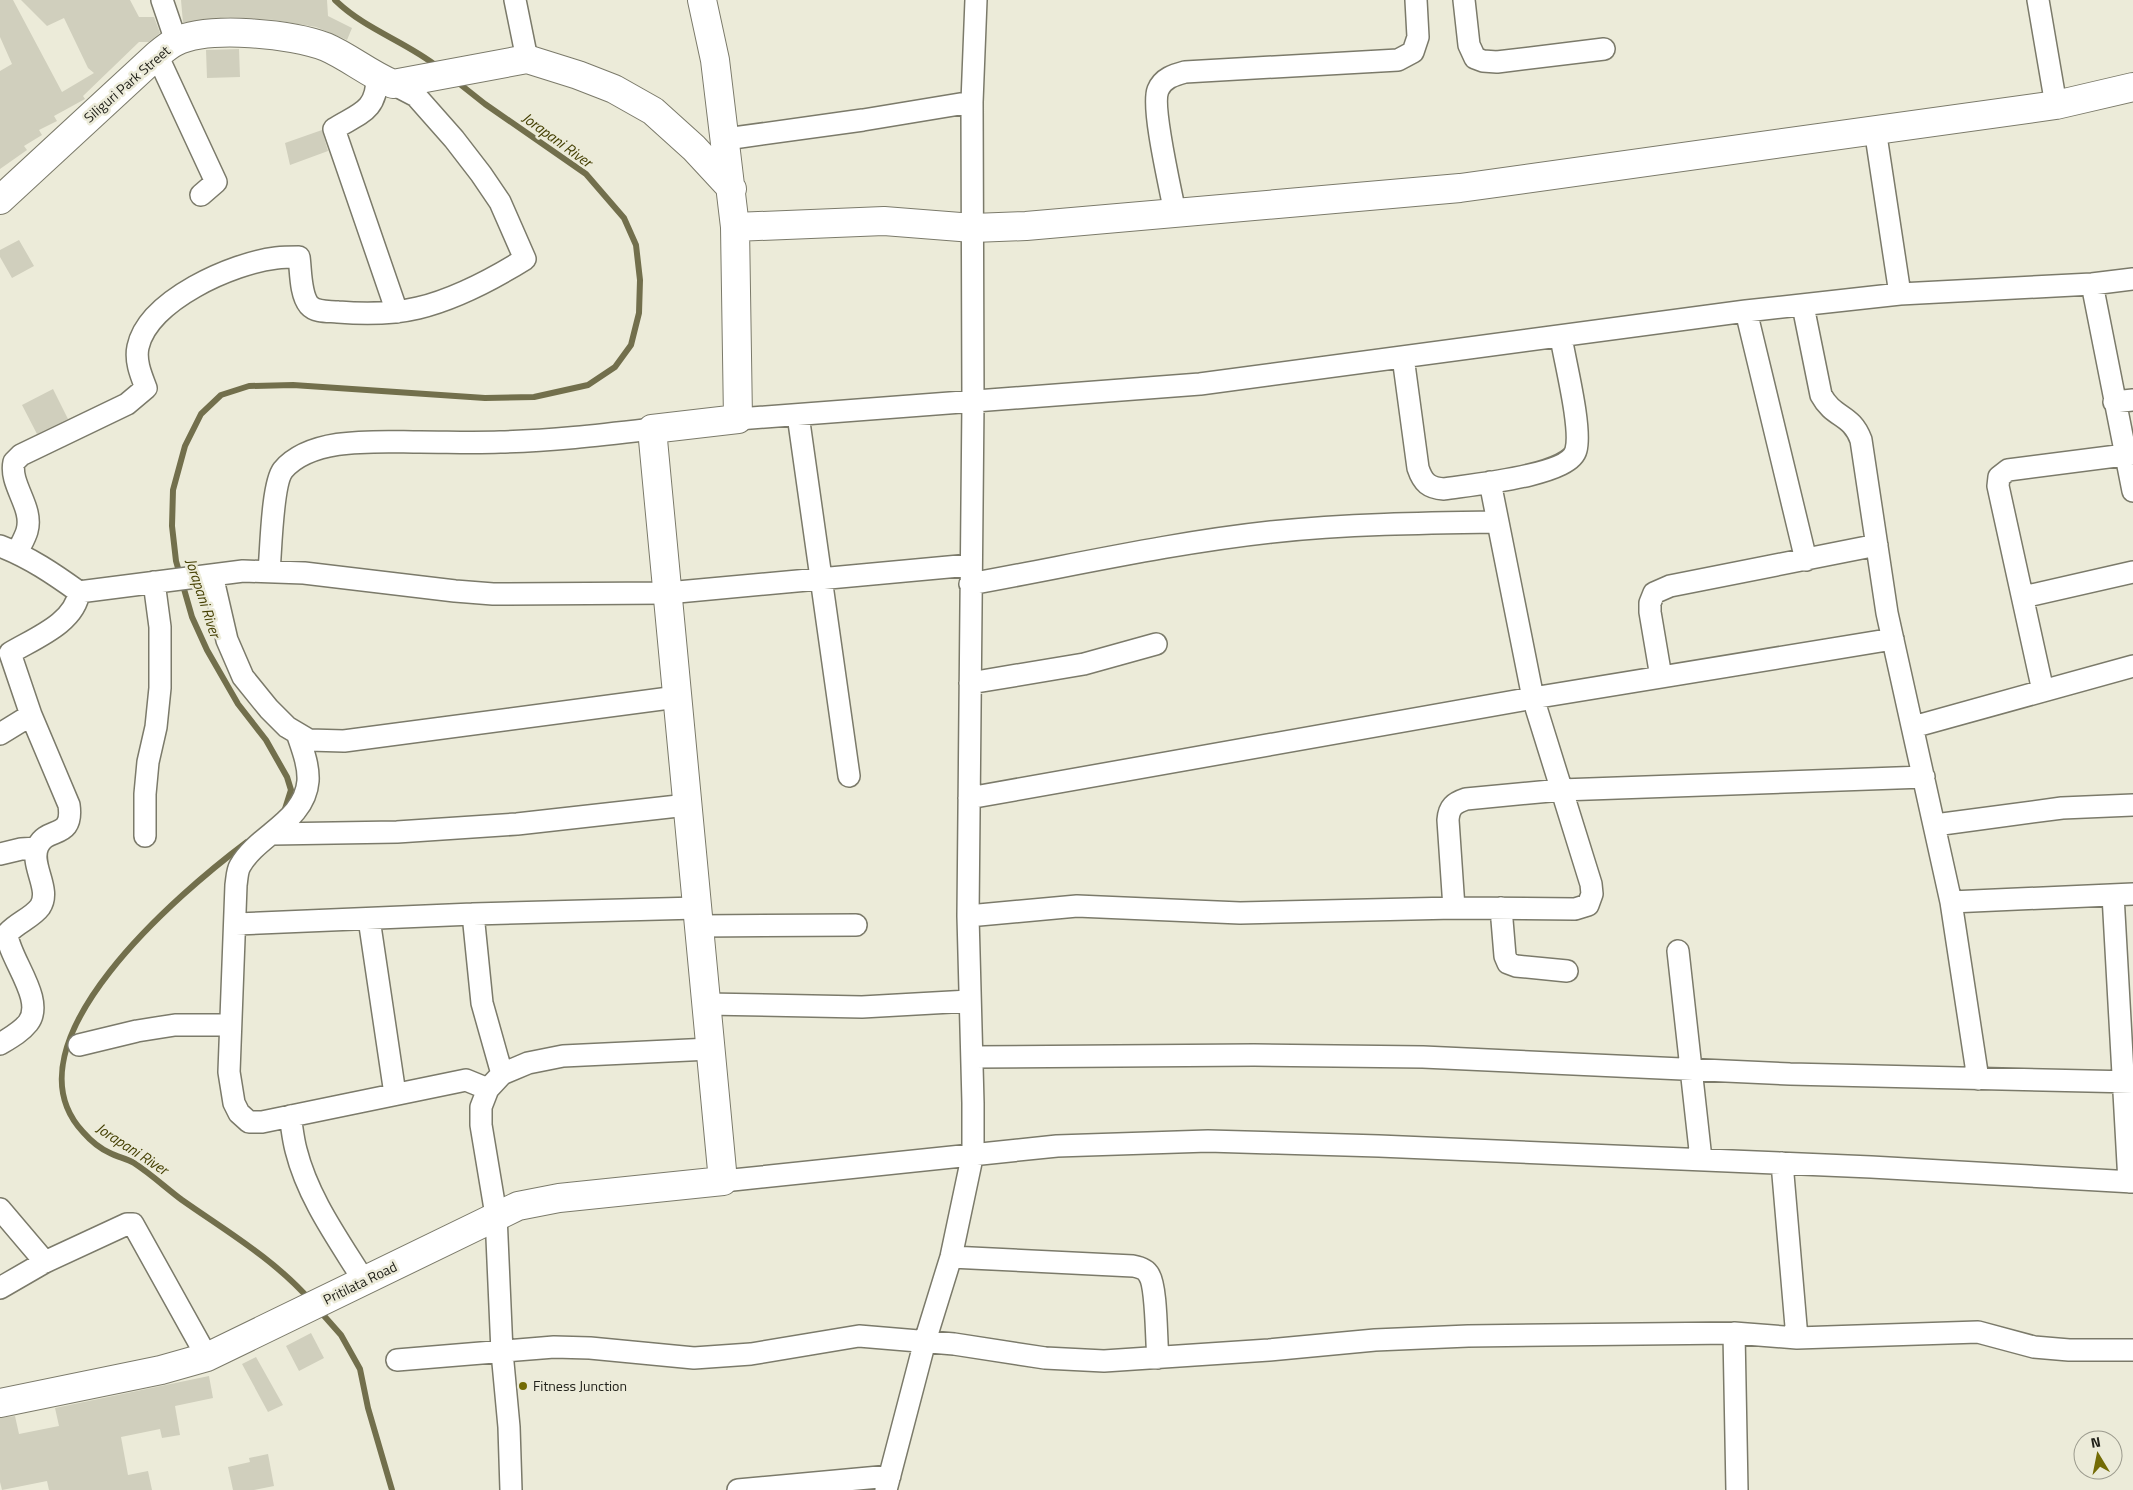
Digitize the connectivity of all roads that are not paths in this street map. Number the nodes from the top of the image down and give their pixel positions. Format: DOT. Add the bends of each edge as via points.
graph roads {
  1 [pos="162,0"];
  2 [pos="515,0"];
  3 [pos="702,0"];
  4 [pos="976,0"];
  5 [pos="1416,0"];
  6 [pos="1464,0"];
  7 [pos="2038,0"];
  8 [pos="166,48"];
  9 [pos="1604,49"];
  10 [pos="516,60"];
  11 [pos="385,81"];
  12 [pos="2133,87"];
  13 [pos="972,102"];
  14 [pos="2056,104"];
  15 [pos="1875,130"];
  16 [pos="726,139"];
  17 [pos="732,189"];
  18 [pos="200,195"];
  19 [pos="0,200"];
  20 [pos="1175,213"];
  21 [pos="735,227"];
  22 [pos="973,228"];
  23 [pos="2133,279"];
  24 [pos="2092,284"];
  25 [pos="1900,294"];
  26 [pos="1803,306"];
  27 [pos="1746,311"];
  28 [pos="397,312"];
  29 [pos="1561,337"];
  30 [pos="1404,357"];
  31 [pos="2124,401"];
  32 [pos="973,402"];
  33 [pos="798,415"];
  34 [pos="738,419"];
  35 [pos="652,429"];
  36 [pos="2129,454"];
  37 [pos="1490,482"];
  38 [pos="2133,491"];
  39 [pos="1498,522"];
  40 [pos="1877,545"];
  41 [pos="8,549"];
  42 [pos="1806,560"];
  43 [pos="269,571"];
  44 [pos="2133,572"];
  45 [pos="209,575"];
  46 [pos="970,575"];
  47 [pos="820,578"];
  48 [pos="157,581"];
  49 [pos="79,592"];
  50 [pos="667,593"];
  51 [pos="2023,597"];
  52 [pos="1893,639"];
  53 [pos="1156,644"];
  54 [pos="2133,666"];
  55 [pos="1661,677"];
  56 [pos="970,683"];
  57 [pos="2043,691"];
  58 [pos="677,697"];
  59 [pos="1533,698"];
  60 [pos="31,715"];
  61 [pos="1913,727"];
  62 [pos="297,733"];
  63 [pos="0,734"];
  64 [pos="849,776"];
  65 [pos="1924,777"];
  66 [pos="1561,790"];
  67 [pos="969,798"];
  68 [pos="687,805"];
  69 [pos="2133,805"];
  70 [pos="1935,825"];
  71 [pos="272,834"];
  72 [pos="145,836"];
  73 [pos="37,848"];
  74 [pos="0,854"];
  75 [pos="2123,894"];
  76 [pos="1951,902"];
  77 [pos="1454,908"];
  78 [pos="1501,908"];
  79 [pos="473,914"];
  80 [pos="968,916"];
  81 [pos="698,917"];
  82 [pos="369,919"];
  83 [pos="236,924"];
  84 [pos="856,925"];
  85 [pos="1678,950"];
  86 [pos="1567,971"];
  87 [pos="969,1001"];
  88 [pos="706,1004"];
  89 [pos="230,1025"];
  90 [pos="3,1036"];
  91 [pos="79,1045"];
  92 [pos="710,1049"];
  93 [pos="972,1057"];
  94 [pos="1692,1069"];
  95 [pos="1978,1079"];
  96 [pos="495,1082"];
  97 [pos="2128,1083"];
  98 [pos="395,1094"];
  99 [pos="290,1116"];
  100 [pos="973,1153"];
  101 [pos="1701,1159"];
  102 [pos="1782,1163"];
  103 [pos="723,1181"];
  104 [pos="2131,1182"];
  105 [pos="0,1209"];
  106 [pos="496,1216"];
  107 [pos="951,1258"];
  108 [pos="45,1262"];
  109 [pos="359,1283"];
  110 [pos="0,1288"];
  111 [pos="1734,1333"];
  112 [pos="1797,1338"];
  113 [pos="925,1341"];
  114 [pos="2133,1350"];
  115 [pos="502,1352"];
  116 [pos="207,1357"];
  117 [pos="1158,1358"];
  118 [pos="397,1360"];
  119 [pos="0,1403"];
  120 [pos="888,1483"];
  121 [pos="511,1490"];
  122 [pos="738,1490"];
  123 [pos="1737,1490"];
  1 -- 8 [label="street"];
  2 -- 10 [label="street"];
  3 -- 16 [label="street" via="716,60"];
  4 -- 13 [label="street"];
  5 -- 20 [label="street" via="1418,37 1413,52 1398,60 1185,72 1168,77 1158,91 1156,109"];
  6 -- 9 [label="street" via="1469,45 1475,58 1483,62"];
  7 -- 14 [label="street"];
  8 -- 11 [label="street, Siliguri Park Street" via="219,33 291,37 328,48"];
  8 -- 18 [label="street" via="216,182"];
  8 -- 19 [label="street, Siliguri Park Street"];
  10 -- 11 [label="street"];
  10 -- 17 [label="street" via="578,75 614,89 653,112 694,148"];
  11 -- 28 [label="street" via="372,105 334,129"];
  11 -- 28 [label="street" via="416,96 449,133 500,202 525,259 450,297"];
  12 -- 14 [label="street"];
  13 -- 16 [label="street"];
  13 -- 22 [label="street"];
  14 -- 15 [label="street"];
  15 -- 20 [label="street" via="1460,188"];
  15 -- 25 [label="street"];
  16 -- 17 [label="street"];
  17 -- 21 [label="street"];
  20 -- 22 [label="street"];
  21 -- 22 [label="street" via="884,221"];
  21 -- 34 [label="street"];
  22 -- 32 [label="street"];
  23 -- 24 [label="street"];
  24 -- 25 [label="street"];
  24 -- 31 [label="street"];
  25 -- 26 [label="street"];
  26 -- 27 [label="street"];
  26 -- 40 [label="street" via="1821,395 1834,413 1849,420 1861,440"];
  27 -- 29 [label="street"];
  27 -- 42 [label="street"];
  28 -- 41 [label="street" via="346,313 313,309 305,294 299,257 276,258 242,267 189,288 155,317 143,334 138,359 146,388 127,404 21,455 14,462 14,472 29,519 27,531"];
  29 -- 30 [label="street"];
  29 -- 37 [label="street" via="1578,432 1576,452 1557,467"];
  30 -- 32 [label="street" via="1200,384"];
  30 -- 37 [label="street" via="1422,480 1432,488 1444,489"];
  31 -- 36 [label="street"];
  32 -- 33 [label="street"];
  32 -- 46 [label="street"];
  33 -- 34 [label="street"];
  33 -- 47 [label="street"];
  34 -- 35 [label="street"];
  35 -- 43 [label="street" via="500,442 358,442 319,449 296,458 282,472 276,490"];
  35 -- 50 [label="street"];
  36 -- 38 [label="street"];
  36 -- 51 [label="street" via="2008,470 1999,477 1998,486"];
  37 -- 39 [label="street"];
  39 -- 46 [label="street" via="1361,525 1270,532"];
  39 -- 59 [label="street"];
  40 -- 42 [label="street"];
  40 -- 52 [label="street"];
  41 -- 49 [label="street"];
  42 -- 55 [label="street" via="1670,586 1654,593 1650,612"];
  43 -- 45 [label="street"];
  43 -- 50 [label="street" via="455,592"];
  44 -- 51 [label="street"];
  45 -- 48 [label="street"];
  45 -- 62 [label="street" via="227,640 242,677 286,727"];
  46 -- 47 [label="street"];
  46 -- 56 [label="street"];
  47 -- 50 [label="street"];
  47 -- 64 [label="street"];
  48 -- 49 [label="street"];
  48 -- 72 [label="street" via="160,688 148,762"];
  49 -- 60 [label="street" via="74,609 65,618 10,653"];
  50 -- 58 [label="street"];
  51 -- 57 [label="street"];
  52 -- 55 [label="street"];
  52 -- 61 [label="street"];
  53 -- 56 [label="street" via="1084,664"];
  54 -- 57 [label="street"];
  55 -- 59 [label="street"];
  56 -- 67 [label="street"];
  57 -- 61 [label="street"];
  58 -- 62 [label="street" via="344,741 309,740"];
  58 -- 68 [label="street"];
  59 -- 66 [label="street"];
  59 -- 67 [label="street"];
  60 -- 63 [label="street"];
  60 -- 73 [label="street" via="69,805 70,816 68,824"];
  61 -- 65 [label="street"];
  62 -- 71 [label="street" via="305,756 308,781 304,797"];
  65 -- 66 [label="street"];
  65 -- 70 [label="street"];
  66 -- 77 [label="street" via="1466,799 1455,803 1449,810 1448,820"];
  66 -- 78 [label="street" via="1591,884 1588,905 1575,909"];
  67 -- 80 [label="street"];
  68 -- 71 [label="street" via="397,832"];
  68 -- 81 [label="street"];
  69 -- 70 [label="street" via="2062,808"];
  70 -- 76 [label="street"];
  71 -- 83 [label="street" via="251,850 239,868"];
  73 -- 74 [label="street"];
  73 -- 90 [label="street" via="43,897 40,906 7,934 8,944 31,994 33,1008 30,1021 21,1031"];
  75 -- 76 [label="street"];
  75 -- 97 [label="street"];
  76 -- 95 [label="street"];
  77 -- 78 [label="street"];
  77 -- 80 [label="street" via="1240,913 1077,906"];
  78 -- 86 [label="street" via="1508,963"];
  79 -- 81 [label="street"];
  79 -- 82 [label="street"];
  79 -- 96 [label="street" via="482,1003"];
  80 -- 87 [label="street"];
  81 -- 84 [label="street"];
  81 -- 88 [label="street"];
  82 -- 83 [label="street"];
  82 -- 98 [label="street"];
  83 -- 89 [label="street"];
  85 -- 94 [label="street"];
  87 -- 88 [label="street" via="862,1007"];
  87 -- 93 [label="street"];
  88 -- 92 [label="street"];
  89 -- 91 [label="street" via="176,1025"];
  89 -- 99 [label="street" via="230,1072 234,1103 239,1113 249,1122"];
  92 -- 96 [label="street" via="563,1056 528,1063"];
  92 -- 103 [label="street"];
  93 -- 94 [label="street" via="1254,1054 1423,1057"];
  93 -- 100 [label="street"];
  94 -- 95 [label="street"];
  94 -- 101 [label="street"];
  95 -- 97 [label="street"];
  96 -- 98 [label="street" via="466,1080"];
  96 -- 106 [label="street" via="481,1107 481,1125"];
  97 -- 104 [label="street"];
  98 -- 99 [label="street"];
  99 -- 109 [label="street" via="296,1150 307,1183"];
  100 -- 101 [label="street" via="1057,1146 1208,1141"];
  100 -- 103 [label="street"];
  100 -- 107 [label="street"];
  101 -- 102 [label="street"];
  102 -- 104 [label="street"];
  102 -- 112 [label="street"];
  103 -- 106 [label="street, Pritilata Road" via="540,1201"];
  105 -- 108 [label="street"];
  106 -- 109 [label="street, Pritilata Road"];
  106 -- 115 [label="street"];
  107 -- 113 [label="street"];
  107 -- 117 [label="street" via="1143,1268 1150,1275 1153,1287"];
  108 -- 110 [label="street"];
  108 -- 116 [label="street" via="133,1224"];
  109 -- 116 [label="street, Pritilata Road"];
  111 -- 112 [label="street"];
  111 -- 117 [label="street" via="1375,1340"];
  111 -- 123 [label="street"];
  112 -- 114 [label="street" via="1978,1332 2034,1347"];
  113 -- 115 [label="street" via="859,1336 752,1354 694,1358 554,1347"];
  113 -- 117 [label="street" via="1045,1358 1104,1361"];
  113 -- 120 [label="street"];
  115 -- 118 [label="street"];
  115 -- 121 [label="street"];
  116 -- 119 [label="street, Pritilata Road" via="161,1370"];
  120 -- 122 [label="street"];
}
